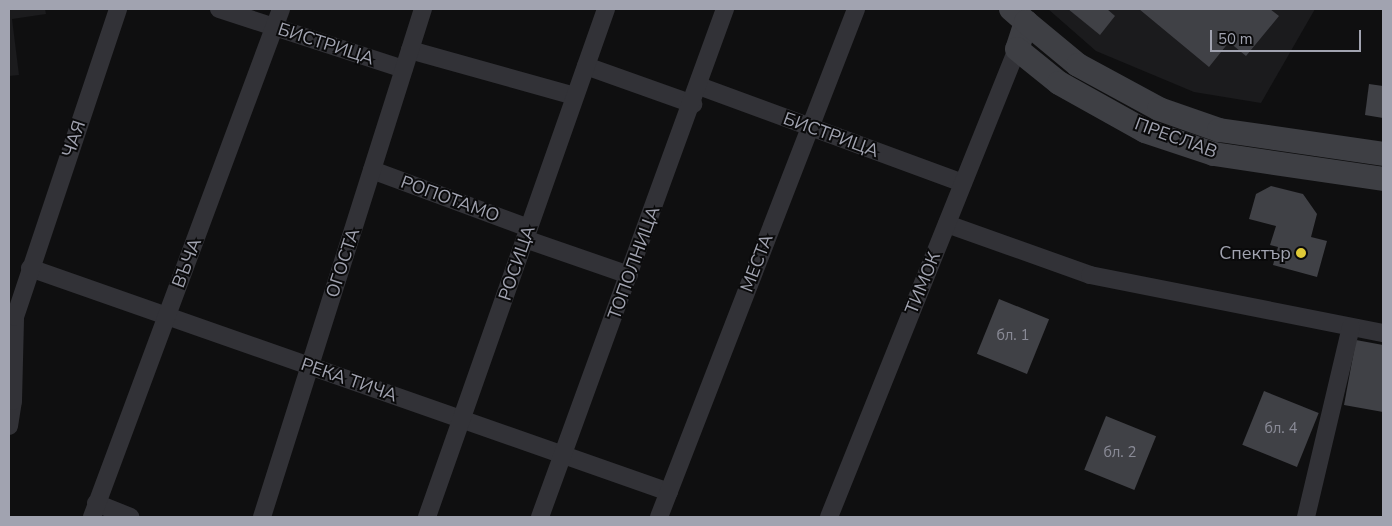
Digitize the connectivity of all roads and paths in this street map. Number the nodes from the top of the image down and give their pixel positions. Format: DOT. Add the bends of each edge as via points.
graph roads {
  1 [pos="118,9"];
  2 [pos="219,9"];
  3 [pos="281,9"];
  4 [pos="423,9"];
  5 [pos="606,9"];
  6 [pos="725,9"];
  7 [pos="856,9"];
  8 [pos="1018,15"];
  9 [pos="276,27"];
  10 [pos="1016,49"];
  11 [pos="410,50"];
  12 [pos="586,66"];
  13 [pos="404,69"];
  14 [pos="699,86"];
  15 [pos="575,96"];
  16 [pos="693,104"];
  17 [pos="810,127"];
  18 [pos="1359,151"];
  19 [pos="1383,154"];
  20 [pos="372,170"];
  21 [pos="1356,175"];
  22 [pos="1383,179"];
  23 [pos="963,183"];
  24 [pos="947,224"];
  25 [pos="527,234"];
  26 [pos="30,268"];
  27 [pos="629,275"];
  28 [pos="167,316"];
  29 [pos="1351,327"];
  30 [pos="1383,333"];
  31 [pos="310,366"];
  32 [pos="462,420"];
  33 [pos="9,426"];
  34 [pos="563,455"];
  35 [pos="669,492"];
  36 [pos="94,510"];
  37 [pos="130,517"];
  38 [pos="262,517"];
  39 [pos="427,517"];
  40 [pos="540,517"];
  41 [pos="659,517"];
  42 [pos="829,517"];
  43 [pos="1306,517"];
  1 -- 26 [label="street, ЧАЯ"];
  2 -- 9 [label="street, БИСТРИЦА"];
  3 -- 9 [label="street, ВЪЧА"];
  4 -- 11 [label="street, ОГОСТА"];
  5 -- 12 [label="street, РОСИЦА"];
  6 -- 14 [label="street, ТОПОЛНИЦА"];
  7 -- 17 [label="street, МЕСТА"];
  8 -- 10 [label="main road, ПРЕСЛАВ"];
  8 -- 18 [label="main road, ПРЕСЛАВ" via="1078,64 1159,109 1219,130"];
  9 -- 13 [label="street, БИСТРИЦА"];
  9 -- 28 [label="street, ВЪЧА"];
  10 -- 21 [label="main road, ПРЕСЛАВ" via="1059,83 1146,131 1214,154"];
  10 -- 23 [label="street, ТИМОК"];
  11 -- 13 [label="street, ОГОСТА"];
  11 -- 15 [label="street"];
  12 -- 15 [label="street, РОСИЦА"];
  12 -- 16 [label="street"];
  13 -- 20 [label="street, ОГОСТА"];
  14 -- 16 [label="street, ТОПОЛНИЦА"];
  14 -- 17 [label="street, БИСТРИЦА"];
  15 -- 25 [label="street, РОСИЦА"];
  16 -- 27 [label="street, ТОПОЛНИЦА"];
  17 -- 23 [label="street, БИСТРИЦА"];
  17 -- 35 [label="street, МЕСТА"];
  18 -- 19 [label="main road, ПРЕСЛАВ"];
  18 -- 21 [label="street"];
  20 -- 25 [label="street, РОПОТАМО"];
  20 -- 31 [label="street, ОГОСТА"];
  21 -- 22 [label="main road, ПРЕСЛАВ"];
  23 -- 24 [label="street, ТИМОК"];
  24 -- 29 [label="street" via="1090,275"];
  24 -- 42 [label="street, ТИМОК"];
  25 -- 27 [label="street, РОПОТАМО"];
  25 -- 32 [label="street, РОСИЦА"];
  26 -- 28 [label="street, РЕКА ТИЧА"];
  26 -- 33 [label="street, ЧАЯ" via="15,316 13,401"];
  27 -- 34 [label="street, ТОПОЛНИЦА"];
  28 -- 31 [label="street, РЕКА ТИЧА"];
  28 -- 36 [label="street, ВЪЧА"];
  29 -- 30 [label="street"];
  29 -- 43 [label="street"];
  31 -- 32 [label="street, РЕКА ТИЧА"];
  31 -- 38 [label="street, ОГОСТА"];
  32 -- 34 [label="street, РЕКА ТИЧА"];
  32 -- 39 [label="street, РОСИЦА"];
  34 -- 35 [label="street, РЕКА ТИЧА"];
  34 -- 40 [label="street, ТОПОЛНИЦА"];
  35 -- 41 [label="street, МЕСТА"];
  36 -- 37 [label="street"];
}
